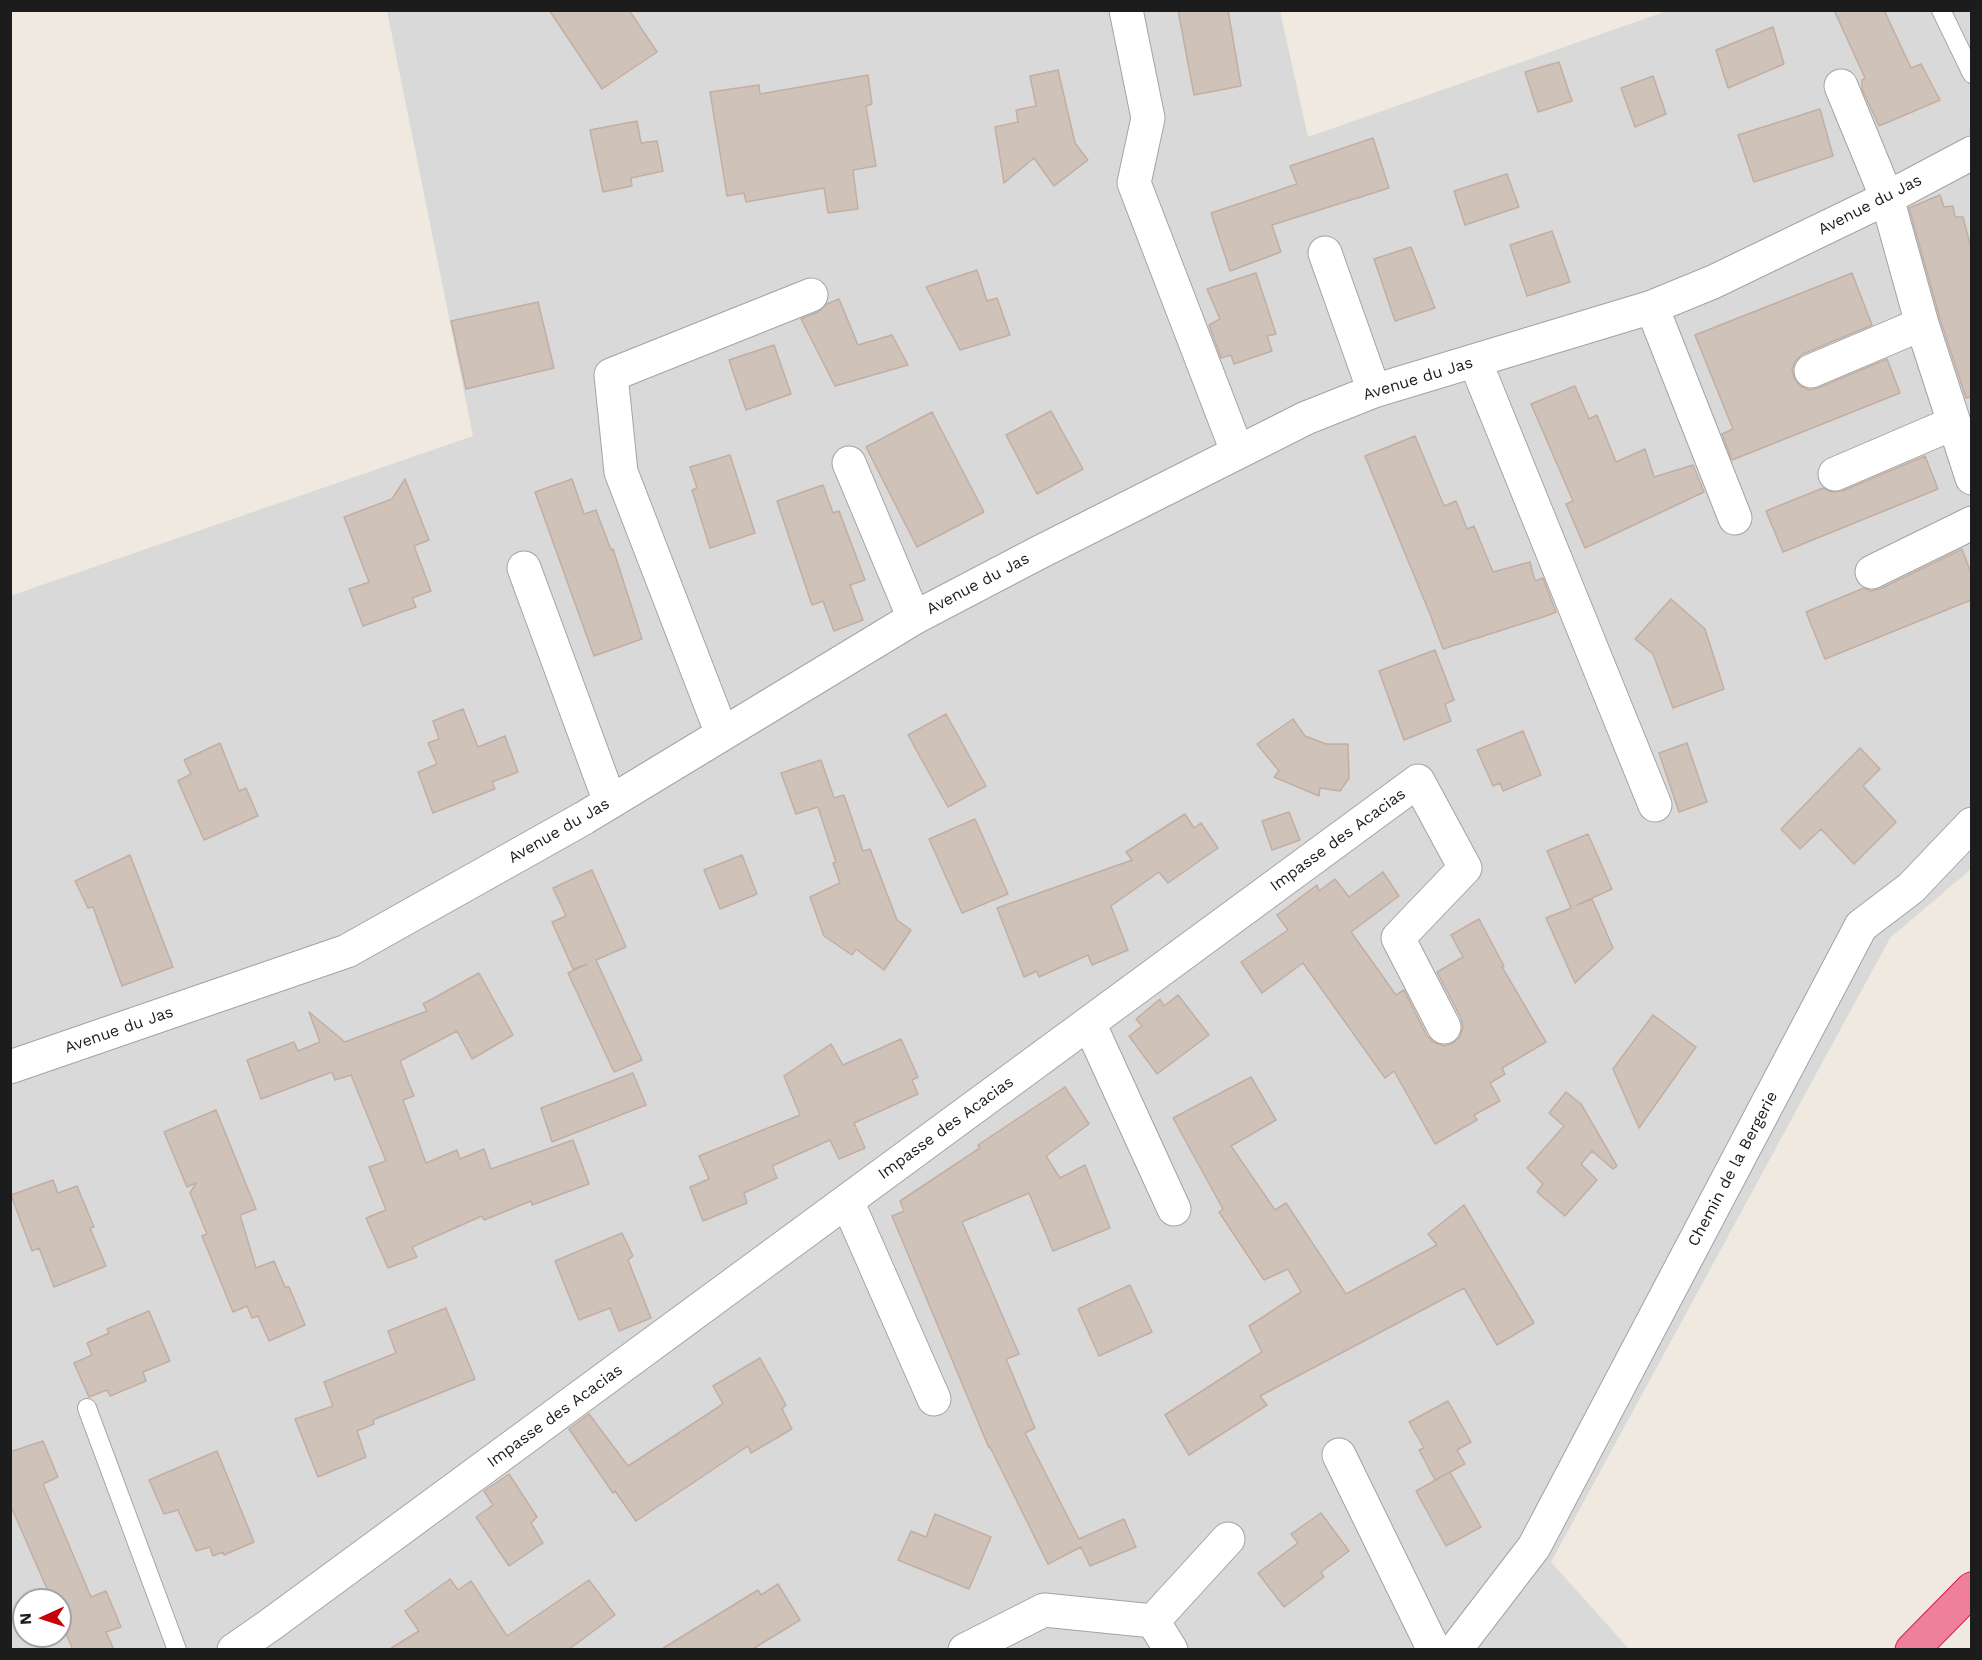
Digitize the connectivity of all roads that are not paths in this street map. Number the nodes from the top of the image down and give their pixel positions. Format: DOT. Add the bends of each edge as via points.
graph roads {
  1 [pos="1126,10"];
  2 [pos="1941,10"];
  3 [pos="1971,74"];
  4 [pos="1841,86"];
  5 [pos="1971,153"];
  6 [pos="1887,198"];
  7 [pos="1325,253"];
  8 [pos="811,295"];
  9 [pos="1652,307"];
  10 [pos="1922,324"];
  11 [pos="1475,361"];
  12 [pos="1811,371"];
  13 [pos="1374,391"];
  14 [pos="1954,423"];
  15 [pos="1237,451"];
  16 [pos="849,463"];
  17 [pos="1835,474"];
  18 [pos="1971,478"];
  19 [pos="1735,518"];
  20 [pos="1971,524"];
  21 [pos="524,568"];
  22 [pos="1872,572"];
  23 [pos="915,618"];
  24 [pos="722,734"];
  25 [pos="610,802"];
  26 [pos="1655,805"];
  27 [pos="1971,824"];
  28 [pos="1089,1023"];
  29 [pos="1444,1027"];
  30 [pos="10,1068"];
  31 [pos="847,1201"];
  32 [pos="1174,1209"];
  33 [pos="934,1399"];
  34 [pos="87,1408"];
  35 [pos="1339,1455"];
  36 [pos="1228,1539"];
  37 [pos="1971,1588"];
  38 [pos="1153,1620"];
  39 [pos="177,1650"];
  40 [pos="234,1650"];
  41 [pos="964,1650"];
  42 [pos="1171,1650"];
  43 [pos="1434,1650"];
  44 [pos="1455,1650"];
  45 [pos="1912,1650"];
  1 -- 15 [label="street" via="1148,118 1134,183"];
  2 -- 3 [label="lane"];
  4 -- 6 [label="street"];
  5 -- 6 [label="street, Avenue du Jas"];
  6 -- 9 [label="street, Avenue du Jas"];
  6 -- 10 [label="street"];
  7 -- 13 [label="street"];
  8 -- 24 [label="street" via="611,375 621,472"];
  9 -- 11 [label="street, Avenue du Jas"];
  9 -- 19 [label="street"];
  10 -- 12 [label="street"];
  10 -- 14 [label="street"];
  11 -- 13 [label="street, Avenue du Jas"];
  11 -- 26 [label="street"];
  13 -- 15 [label="street, Avenue du Jas" via="1306,417"];
  14 -- 17 [label="street"];
  14 -- 18 [label="street"];
  15 -- 23 [label="street, Avenue du Jas"];
  16 -- 23 [label="street"];
  20 -- 22 [label="street"];
  21 -- 25 [label="street"];
  23 -- 24 [label="street, Avenue du Jas"];
  24 -- 25 [label="street, Avenue du Jas"];
  25 -- 30 [label="street, Avenue du Jas" via="347,951"];
  27 -- 44 [label="street, Chemin de la Bergerie" via="1911,888 1861,926 1534,1546"];
  28 -- 29 [label="street, Impasse des Acacias" via="1418,781 1465,868 1398,938"];
  28 -- 31 [label="street, Impasse des Acacias"];
  28 -- 32 [label="street"];
  31 -- 33 [label="street"];
  31 -- 40 [label="street, Impasse des Acacias"];
  34 -- 39 [label="lane"];
  35 -- 43 [label="street"];
  36 -- 38 [label="street"];
  37 -- 45 [label="highway"];
  38 -- 41 [label="street" via="1044,1610"];
  38 -- 42 [label="street"];
}
